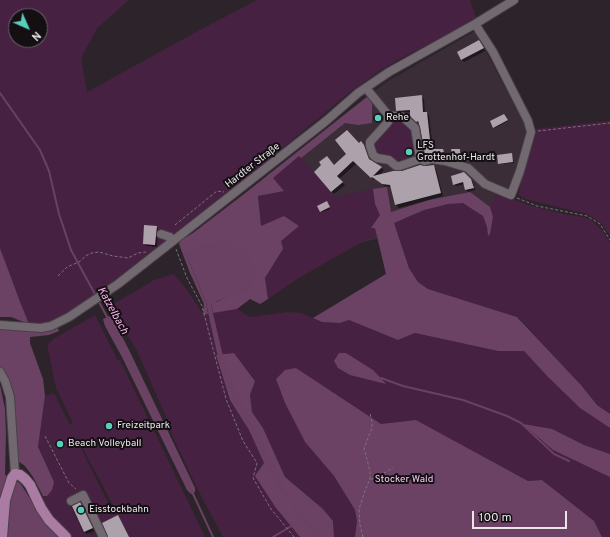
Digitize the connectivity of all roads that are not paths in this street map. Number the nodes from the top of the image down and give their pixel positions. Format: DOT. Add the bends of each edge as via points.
graph roads {
  1 [pos="514,0"];
  2 [pos="475,24"];
  3 [pos="366,88"];
  4 [pos="388,115"];
  5 [pos="420,159"];
  6 [pos="160,234"];
  7 [pos="173,241"];
  8 [pos="0,325"];
  9 [pos="0,372"];
  10 [pos="15,474"];
  11 [pos="72,501"];
  12 [pos="2,537"];
  13 [pos="66,537"];
  14 [pos="103,537"];
  1 -- 2 [label="street, Hardter Straße"];
  2 -- 3 [label="street, Hardter Straße" via="389,72"];
  2 -- 5 [label="street" via="493,52 528,121 531,132 511,195 485,184 468,168 446,161"];
  3 -- 4 [label="street"];
  3 -- 7 [label="street, Hardter Straße"];
  4 -- 5 [label="street" via="403,117 415,128"];
  4 -- 5 [label="street" via="388,122 370,142 373,155 389,160 396,166"];
  6 -- 7 [label="street" via="170,237"];
  7 -- 8 [label="street, Hardter Straße" via="118,284 52,326 41,328"];
  9 -- 10 [label="street" via="10,398"];
  10 -- 12 [label="main road" via="5,500"];
  10 -- 13 [label="main road" via="25,479 49,520"];
  11 -- 14 [label="street" via="83,495"];
}
